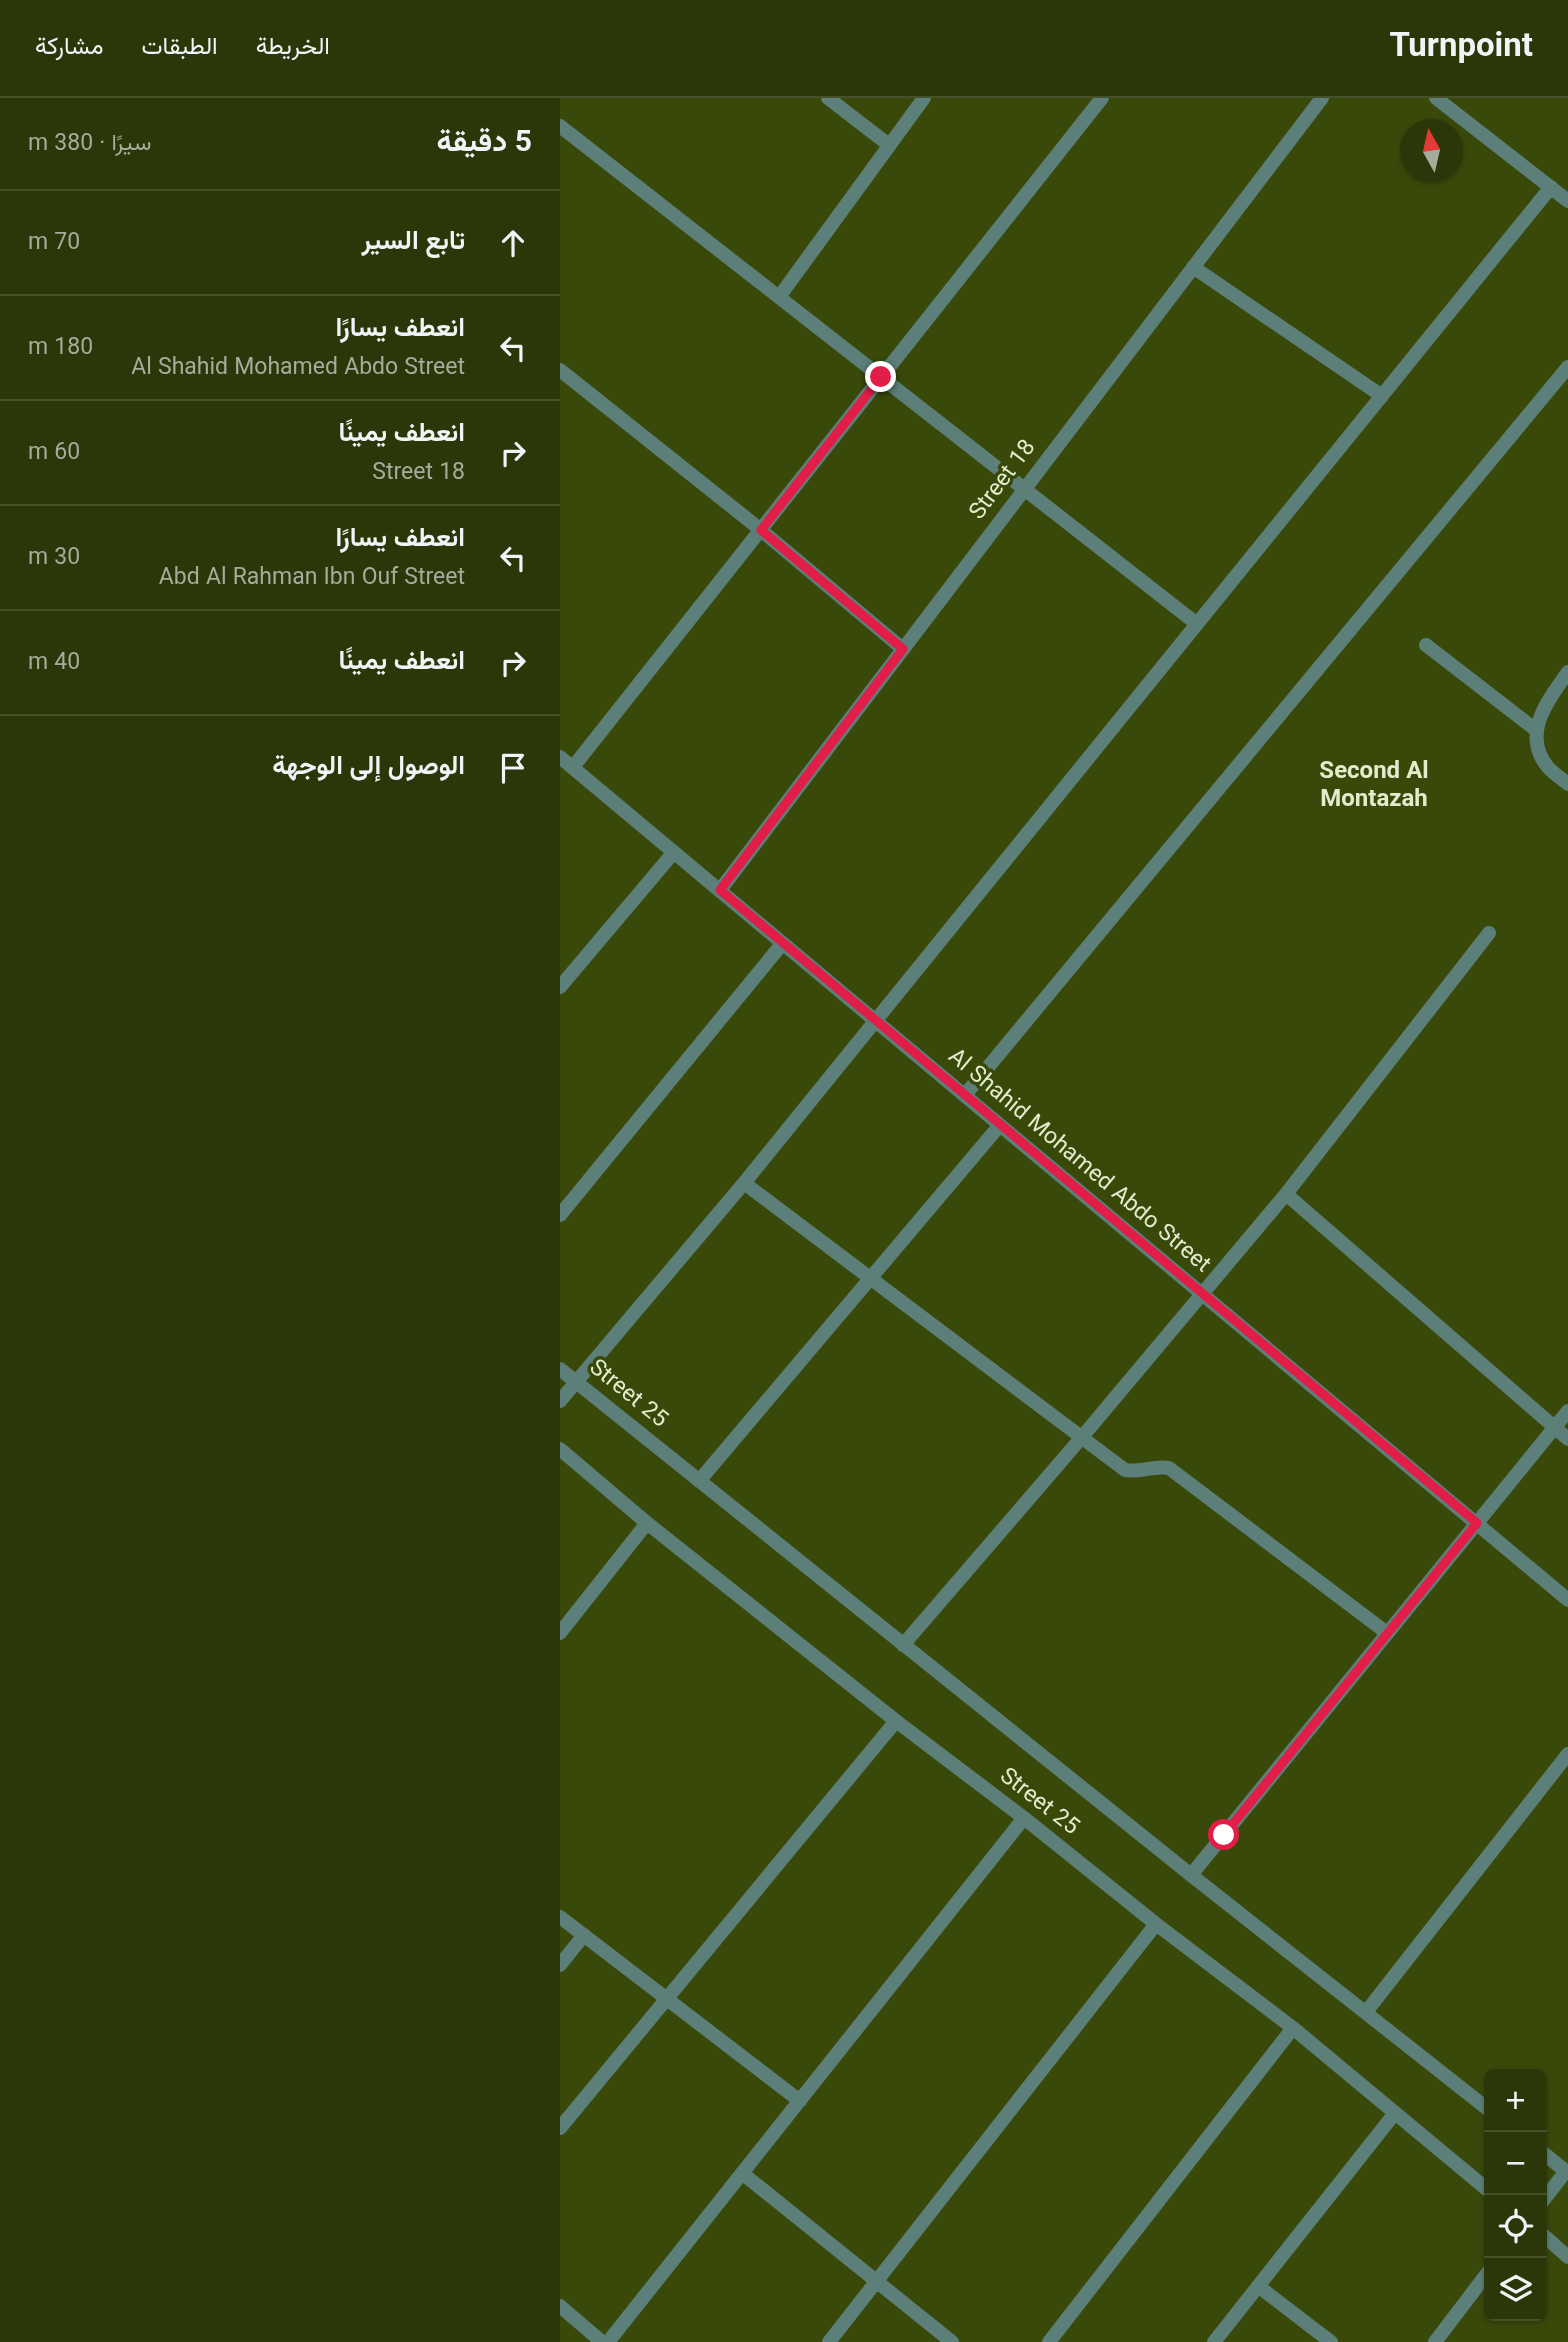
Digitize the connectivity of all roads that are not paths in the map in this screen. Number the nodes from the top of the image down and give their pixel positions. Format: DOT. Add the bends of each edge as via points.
graph roads {
  1 [pos="828,98"];
  2 [pos="924,98"];
  3 [pos="1102,98"];
  4 [pos="1322,98"];
  5 [pos="1436,98"];
  6 [pos="560,126"];
  7 [pos="889,145"];
  8 [pos="1551,187"];
  9 [pos="1568,201"];
  10 [pos="1193,267"];
  11 [pos="779,297"];
  12 [pos="1568,367"];
  13 [pos="560,370"];
  14 [pos="881,377"];
  15 [pos="1381,396"];
  16 [pos="1024,489"];
  17 [pos="761,530"];
  18 [pos="1197,624"];
  19 [pos="1426,645"];
  20 [pos="903,649"];
  21 [pos="1568,671"];
  22 [pos="1535,730"];
  23 [pos="560,757"];
  24 [pos="573,768"];
  25 [pos="1568,784"];
  26 [pos="674,852"];
  27 [pos="720,890"];
  28 [pos="1489,933"];
  29 [pos="782,944"];
  30 [pos="560,987"];
  31 [pos="874,1020"];
  32 [pos="965,1096"];
  33 [pos="1000,1125"];
  34 [pos="744,1182"];
  35 [pos="1286,1194"];
  36 [pos="560,1215"];
  37 [pos="870,1278"];
  38 [pos="1203,1294"];
  39 [pos="560,1369"];
  40 [pos="576,1381"];
  41 [pos="560,1402"];
  42 [pos="1568,1411"];
  43 [pos="1554,1429"];
  44 [pos="1082,1437"];
  45 [pos="1568,1440"];
  46 [pos="560,1450"];
  47 [pos="699,1481"];
  48 [pos="648,1523"];
  49 [pos="1477,1523"];
  50 [pos="1568,1600"];
  51 [pos="560,1633"];
  52 [pos="1387,1633"];
  53 [pos="903,1645"];
  54 [pos="896,1721"];
  55 [pos="1568,1754"];
  56 [pos="1024,1818"];
  57 [pos="1191,1875"];
  58 [pos="560,1917"];
  59 [pos="1156,1924"];
  60 [pos="584,1935"];
  61 [pos="560,1965"];
  62 [pos="667,1998"];
  63 [pos="1366,2011"];
  64 [pos="1293,2028"];
  65 [pos="800,2101"];
  66 [pos="1484,2106"];
  67 [pos="1395,2113"];
  68 [pos="560,2128"];
  69 [pos="1547,2156"];
  70 [pos="1567,2172"];
  71 [pos="743,2173"];
  72 [pos="1484,2187"];
  73 [pos="1547,2196"];
  74 [pos="1547,2238"];
  75 [pos="1568,2256"];
  76 [pos="1484,2278"];
  77 [pos="876,2282"];
  78 [pos="1258,2286"];
  79 [pos="560,2306"];
  80 [pos="602,2342"];
  81 [pos="608,2342"];
  82 [pos="829,2342"];
  83 [pos="952,2342"];
  84 [pos="1049,2342"];
  85 [pos="1214,2342"];
  86 [pos="1331,2342"];
  87 [pos="1435,2342"];
  1 -- 7 [label="street"];
  2 -- 7 [label="street"];
  3 -- 14 [label="street"];
  4 -- 10 [label="street, Street 18"];
  5 -- 8 [label="street"];
  6 -- 11 [label="street"];
  7 -- 11 [label="street"];
  8 -- 9 [label="street"];
  8 -- 15 [label="street"];
  10 -- 15 [label="street"];
  10 -- 16 [label="street, Street 18"];
  11 -- 14 [label="street"];
  12 -- 32 [label="street"];
  13 -- 17 [label="street"];
  14 -- 16 [label="street"];
  14 -- 17 [label="street"];
  15 -- 18 [label="street"];
  16 -- 18 [label="street"];
  16 -- 20 [label="street, Street 18"];
  17 -- 20 [label="street"];
  17 -- 24 [label="street"];
  18 -- 31 [label="street"];
  19 -- 22 [label="street"];
  20 -- 27 [label="street, Street 18"];
  21 -- 22 [label="street"];
  22 -- 25 [label="street" via="1539,753"];
  23 -- 24 [label="street, Al Shahid Mohamed Abdo Street"];
  24 -- 26 [label="street, Al Shahid Mohamed Abdo Street"];
  26 -- 27 [label="street, Al Shahid Mohamed Abdo Street"];
  26 -- 30 [label="street"];
  27 -- 29 [label="street, Al Shahid Mohamed Abdo Street"];
  28 -- 35 [label="street"];
  29 -- 31 [label="street, Al Shahid Mohamed Abdo Street"];
  29 -- 36 [label="street"];
  31 -- 32 [label="street, Al Shahid Mohamed Abdo Street"];
  31 -- 34 [label="street"];
  32 -- 33 [label="street, Al Shahid Mohamed Abdo Street"];
  33 -- 37 [label="street"];
  33 -- 38 [label="street, Al Shahid Mohamed Abdo Street"];
  34 -- 37 [label="street"];
  34 -- 40 [label="street"];
  35 -- 38 [label="street"];
  35 -- 43 [label="street"];
  37 -- 44 [label="street"];
  37 -- 47 [label="street"];
  38 -- 44 [label="street"];
  38 -- 49 [label="street, Al Shahid Mohamed Abdo Street"];
  39 -- 40 [label="street, Street 25"];
  40 -- 41 [label="street"];
  40 -- 47 [label="street, Street 25"];
  42 -- 43 [label="street"];
  43 -- 45 [label="street"];
  43 -- 49 [label="street"];
  44 -- 52 [label="street" via="1130,1471 1169,1468"];
  44 -- 53 [label="street"];
  46 -- 48 [label="street, Street 25"];
  47 -- 53 [label="street, Street 25"];
  48 -- 51 [label="street"];
  48 -- 54 [label="street, Street 25"];
  49 -- 50 [label="street, Al Shahid Mohamed Abdo Street"];
  49 -- 52 [label="street"];
  52 -- 57 [label="street"];
  53 -- 57 [label="street, Street 25"];
  54 -- 56 [label="street, Street 25"];
  54 -- 62 [label="street"];
  55 -- 63 [label="street"];
  56 -- 59 [label="street, Street 25"];
  56 -- 65 [label="street"];
  57 -- 63 [label="street, Street 25"];
  58 -- 60 [label="street"];
  59 -- 64 [label="street, Street 25"];
  59 -- 77 [label="street"];
  60 -- 61 [label="street"];
  60 -- 62 [label="street"];
  62 -- 65 [label="street"];
  62 -- 68 [label="street"];
  63 -- 66 [label="street, Street 25"];
  64 -- 67 [label="street, Street 25"];
  64 -- 84 [label="street"];
  65 -- 71 [label="street"];
  67 -- 72 [label="street, Street 25"];
  67 -- 78 [label="street"];
  69 -- 70 [label="street"];
  70 -- 73 [label="street"];
  71 -- 77 [label="street"];
  71 -- 81 [label="street"];
  74 -- 75 [label="street"];
  76 -- 87 [label="street"];
  77 -- 82 [label="street"];
  77 -- 83 [label="street"];
  78 -- 85 [label="street"];
  78 -- 86 [label="street"];
  79 -- 80 [label="street"];
}
